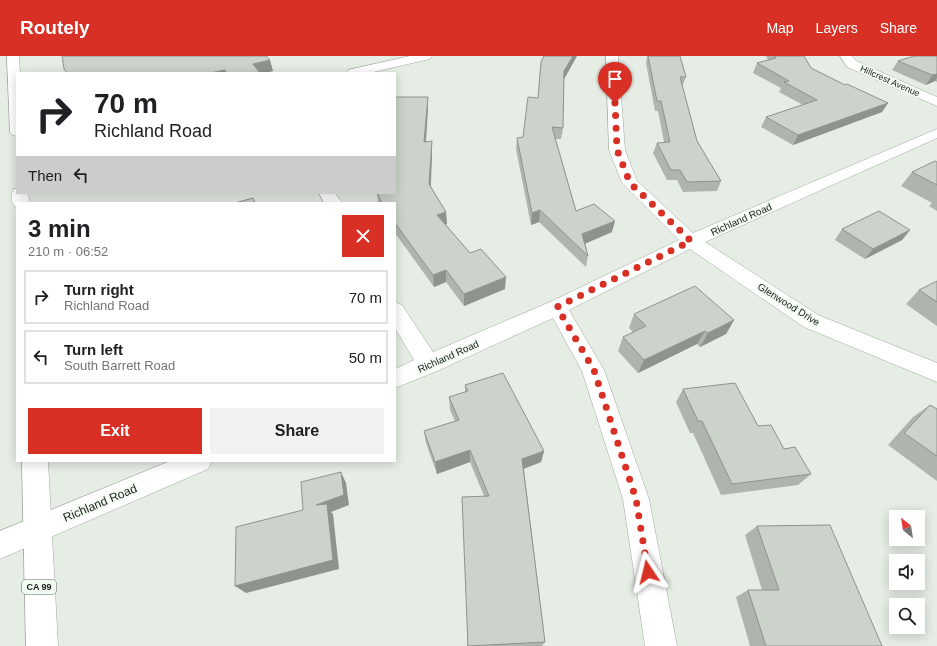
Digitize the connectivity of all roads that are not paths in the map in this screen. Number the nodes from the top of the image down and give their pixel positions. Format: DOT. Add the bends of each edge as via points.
graph roads {
  1 [pos="13,56"];
  2 [pos="426,56"];
  3 [pos="612,56"];
  4 [pos="846,56"];
  5 [pos="359,72"];
  6 [pos="937,102"];
  7 [pos="16,113"];
  8 [pos="937,133"];
  9 [pos="917,141"];
  10 [pos="937,151"];
  11 [pos="691,241"];
  12 [pos="557,307"];
  13 [pos="396,312"];
  14 [pos="429,365"];
  15 [pos="937,374"];
  16 [pos="396,379"];
  17 [pos="35,462"];
  18 [pos="197,462"];
  19 [pos="38,529"];
  20 [pos="0,545"];
  21 [pos="42,646"];
  22 [pos="661,646"];
  1 -- 7 [label="main road"];
  2 -- 5 [label="main road"];
  3 -- 11 [label="main road, Glenwood Drive" via="617,150 630,183"];
  4 -- 6 [label="main road, Hillcrest Avenue" via="851,64"];
  8 -- 9 [label="main road, Richland Road"];
  9 -- 10 [label="main road"];
  9 -- 11 [label="main road, Richland Road"];
  11 -- 12 [label="main road, Richland Road"];
  11 -- 15 [label="main road, Glenwood Drive" via="811,321"];
  12 -- 14 [label="main road, Richland Road"];
  12 -- 22 [label="main road" via="594,370 636,499"];
  13 -- 14 [label="main road"];
  14 -- 16 [label="main road, Richland Road"];
  17 -- 19 [label="main road, CA 99"];
  18 -- 19 [label="main road, Richland Road"];
  19 -- 20 [label="main road, Richland Road"];
  19 -- 21 [label="main road, CA 99"];
}
